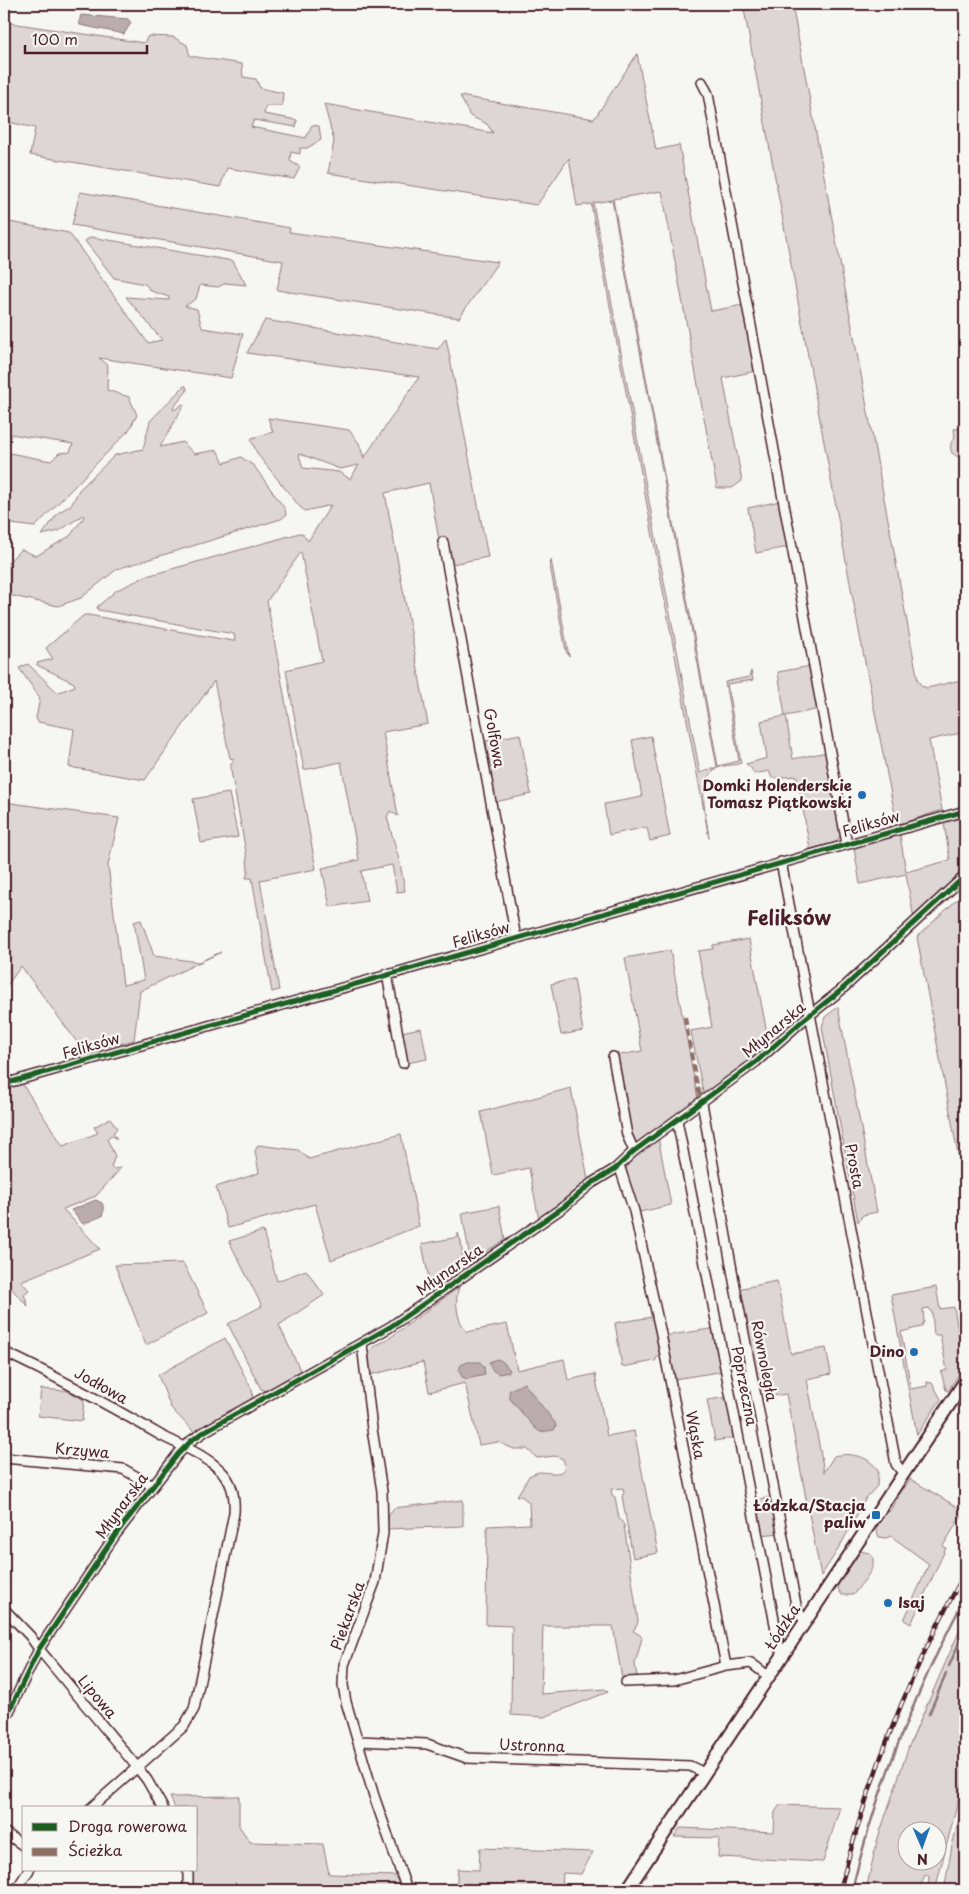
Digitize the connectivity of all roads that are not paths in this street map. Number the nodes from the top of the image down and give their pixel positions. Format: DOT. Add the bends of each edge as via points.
graph roads {
  1 [pos="702,82"];
  2 [pos="443,542"];
  3 [pos="965,811"];
  4 [pos="847,844"];
  5 [pos="781,862"];
  6 [pos="965,876"];
  7 [pos="516,938"];
  8 [pos="387,974"];
  9 [pos="809,1016"];
  10 [pos="613,1057"];
  11 [pos="404,1063"];
  12 [pos="4,1084"];
  13 [pos="702,1103"];
  14 [pos="677,1120"];
  15 [pos="634,1151"];
  16 [pos="619,1165"];
  17 [pos="362,1344"];
  18 [pos="4,1352"];
  19 [pos="965,1381"];
  20 [pos="185,1446"];
  21 [pos="4,1458"];
  22 [pos="903,1473"];
  23 [pos="152,1486"];
  24 [pos="4,1608"];
  25 [pos="805,1621"];
  26 [pos="39,1649"];
  27 [pos="783,1655"];
  28 [pos="726,1666"];
  29 [pos="768,1676"];
  30 [pos="626,1682"];
  31 [pos="4,1722"];
  32 [pos="359,1741"];
  33 [pos="137,1767"];
  34 [pos="704,1773"];
  35 [pos="94,1806"];
  36 [pos="162,1806"];
  37 [pos="4,1832"];
  38 [pos="22,1845"];
  39 [pos="28,1872"];
  40 [pos="188,1872"];
  41 [pos="16,1890"];
  42 [pos="188,1890"];
  43 [pos="407,1890"];
  44 [pos="626,1890"];
  1 -- 4 [label="street" via="708,94"];
  2 -- 7 [label="street, Golfowa"];
  3 -- 4 [label="street, Feliksów"];
  4 -- 5 [label="street, Feliksów"];
  5 -- 7 [label="street, Feliksów"];
  5 -- 9 [label="street, Prosta"];
  6 -- 9 [label="street, Młynarska"];
  7 -- 8 [label="street, Feliksów"];
  8 -- 11 [label="street"];
  8 -- 12 [label="street, Feliksów"];
  9 -- 13 [label="street, Młynarska"];
  9 -- 22 [label="street, Prosta" via="814,1028 896,1464"];
  10 -- 15 [label="street" via="627,1135"];
  13 -- 14 [label="street, Młynarska"];
  13 -- 25 [label="street, Równoległa" via="797,1610"];
  14 -- 15 [label="street, Młynarska"];
  14 -- 27 [label="street, Poprzeczna"];
  15 -- 16 [label="street, Młynarska"];
  16 -- 17 [label="street, Młynarska" via="551,1216"];
  16 -- 28 [label="street, Wąska" via="634,1211 661,1334"];
  17 -- 20 [label="street, Młynarska" via="207,1430"];
  17 -- 32 [label="street, Piekarska" via="384,1514 375,1582 343,1671 344,1694"];
  18 -- 20 [label="street, Jodłowa"];
  19 -- 22 [label="main road, Łódzka"];
  20 -- 23 [label="street, Młynarska"];
  20 -- 33 [label="street, Jodłowa" via="214,1464 228,1479 233,1492 234,1513 194,1709 184,1726"];
  21 -- 23 [label="street, Krzywa" via="123,1468"];
  22 -- 25 [label="main road, Łódzka"];
  23 -- 26 [label="street, Młynarska"];
  24 -- 26 [label="street, Lipowa"];
  25 -- 27 [label="main road, Łódzka"];
  26 -- 31 [label="street, Młynarska"];
  26 -- 33 [label="street, Lipowa"];
  27 -- 29 [label="main road, Łódzka"];
  28 -- 29 [label="street" via="752,1663"];
  28 -- 30 [label="street" via="674,1680"];
  29 -- 34 [label="main road, Łódzka"];
  32 -- 34 [label="street, Ustronna" via="426,1744 467,1758 690,1766"];
  32 -- 43 [label="street, Piekarska" via="374,1796"];
  33 -- 35 [label="street, Jodłowa"];
  33 -- 36 [label="street, Lipowa"];
  34 -- 44 [label="main road, Łódzka"];
  37 -- 38 [label="street"];
  39 -- 41 [label="street"];
  40 -- 42 [label="street"];
}
